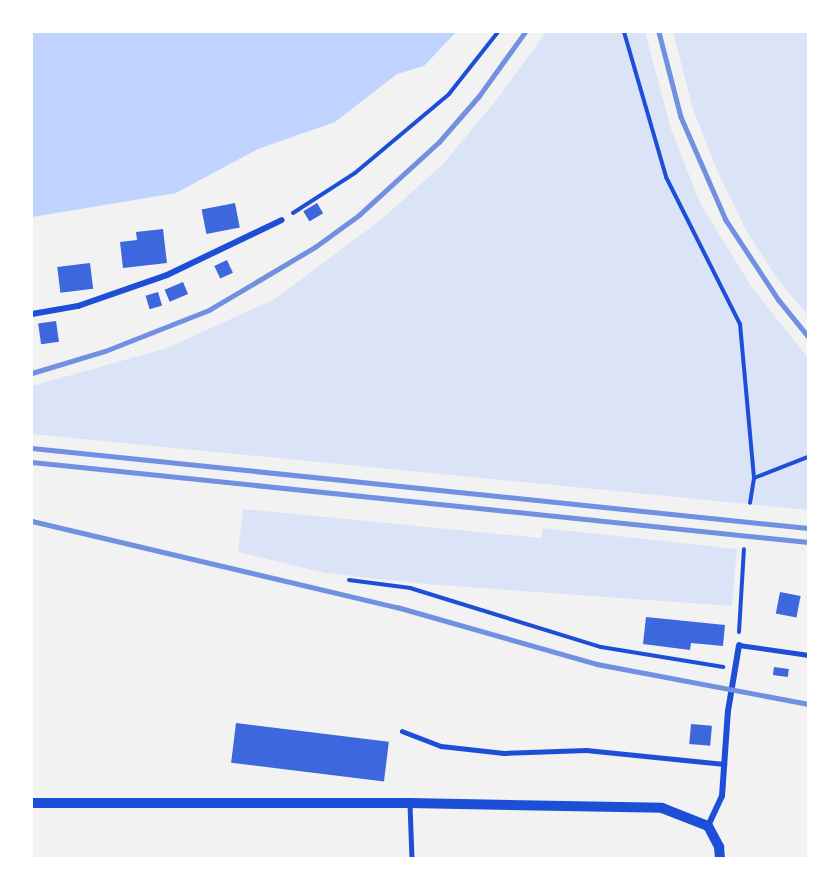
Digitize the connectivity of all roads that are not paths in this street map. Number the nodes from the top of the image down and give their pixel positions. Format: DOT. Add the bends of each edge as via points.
graph roads {
  1 [pos="282,220"];
  2 [pos="32,314"];
  3 [pos="739,645"];
  4 [pos="808,655"];
  5 [pos="402,730"];
  6 [pos="723,764"];
  7 [pos="32,803"];
  8 [pos="410,803"];
  9 [pos="708,826"];
  10 [pos="412,858"];
  11 [pos="720,858"];
  1 -- 2 [label="street" via="135,287 78,306"];
  3 -- 4 [label="lane"];
  3 -- 6 [label="street"];
  5 -- 6 [label="lane" via="441,746 504,753 586,750"];
  6 -- 9 [label="street" via="722,796"];
  7 -- 8 [label="street"];
  8 -- 9 [label="street" via="662,808"];
  8 -- 10 [label="lane"];
  9 -- 11 [label="street"];
}
